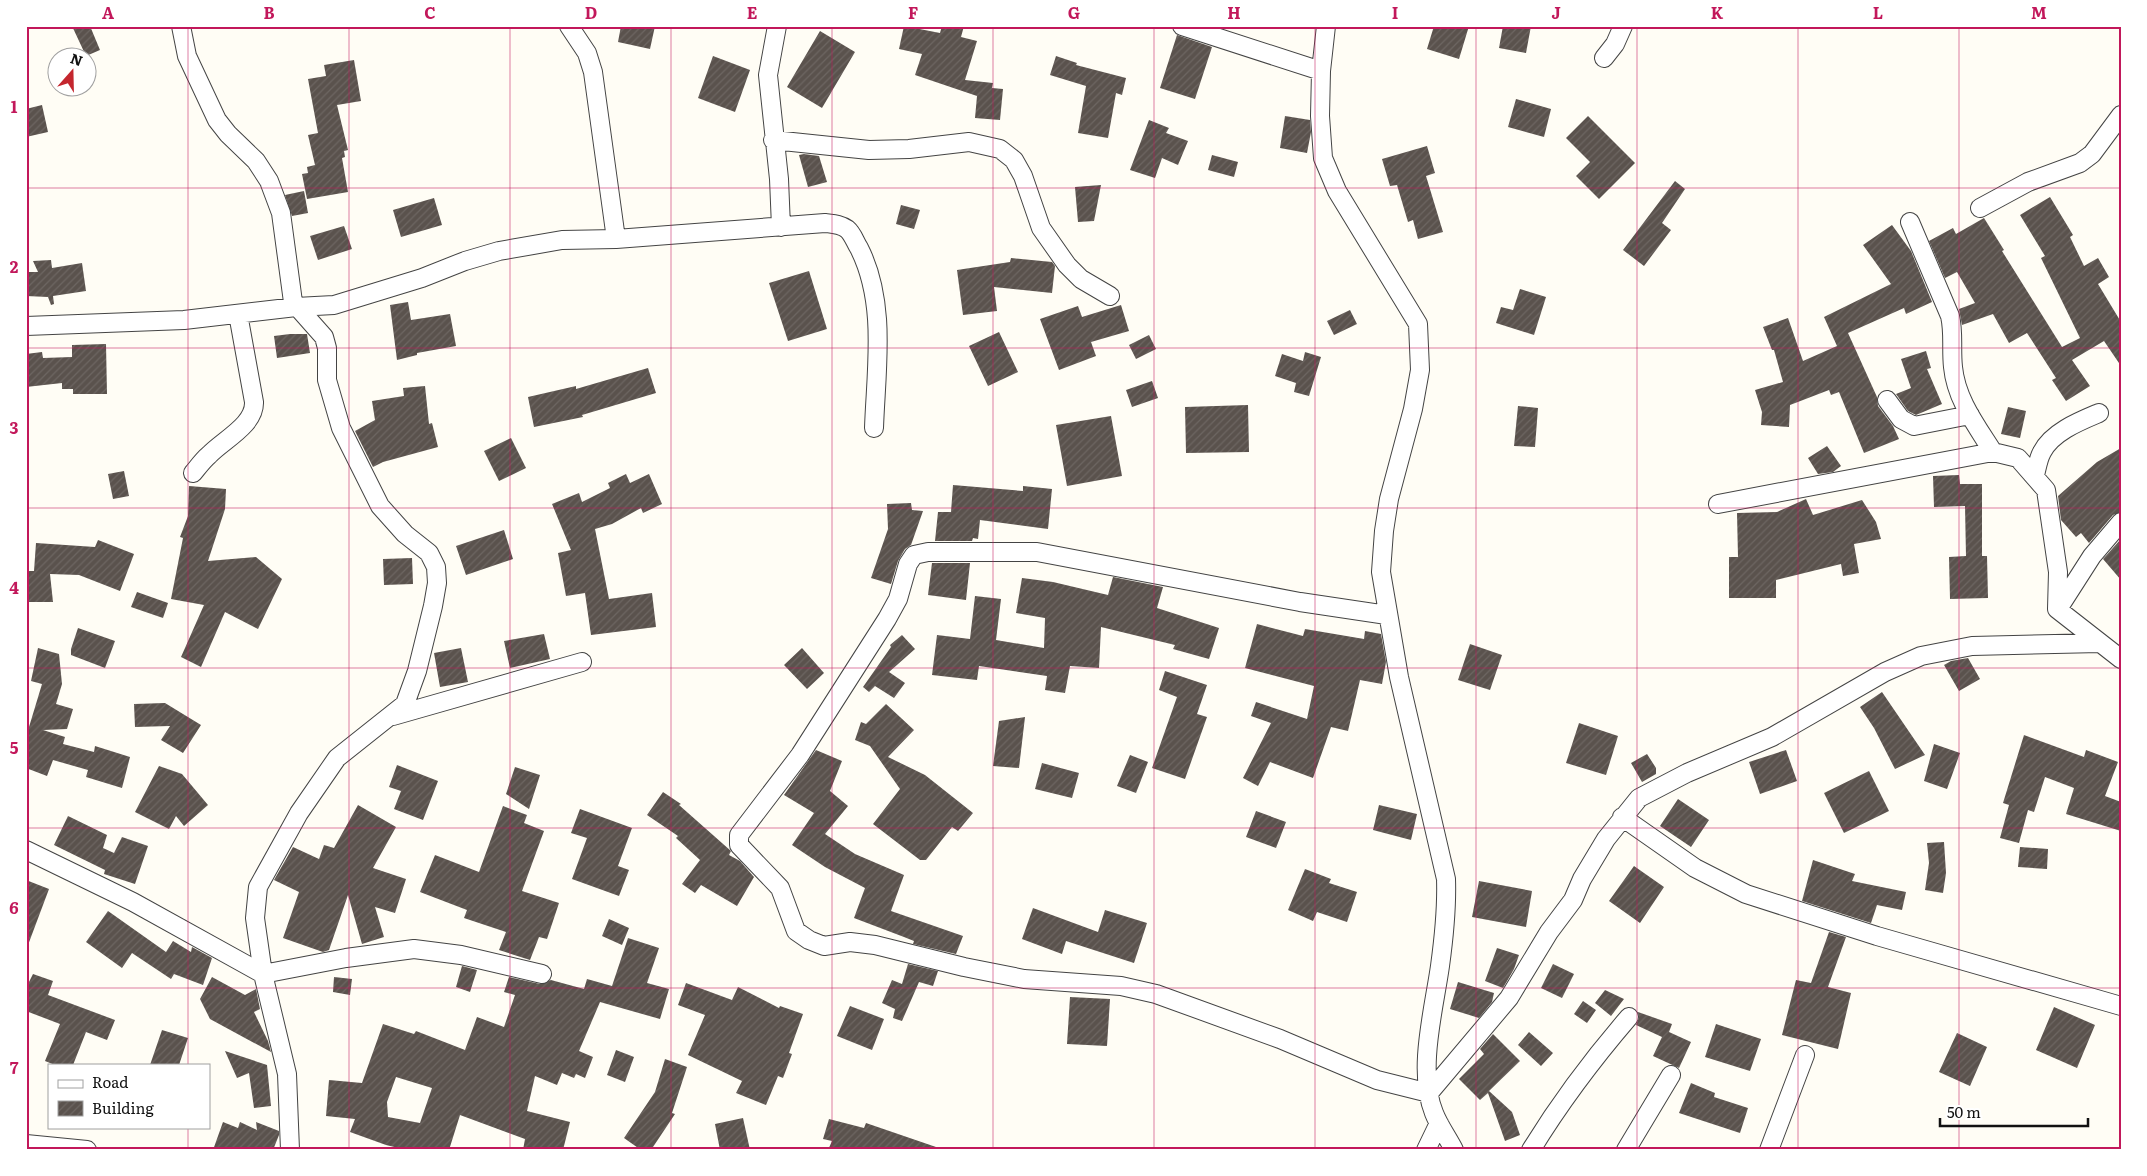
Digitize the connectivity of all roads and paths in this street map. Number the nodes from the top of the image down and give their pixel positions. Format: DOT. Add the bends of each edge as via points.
graph roads {
  1 [pos="181,26"];
  2 [pos="569,26"];
  3 [pos="777,26"];
  4 [pos="1182,26"];
  5 [pos="1326,26"];
  6 [pos="1623,26"];
  7 [pos="1604,58"];
  8 [pos="1321,71"];
  9 [pos="2121,115"];
  10 [pos="773,140"];
  11 [pos="1980,208"];
  12 [pos="1910,222"];
  13 [pos="781,227"];
  14 [pos="616,239"];
  15 [pos="1110,296"];
  16 [pos="296,307"];
  17 [pos="238,314"];
  18 [pos="26,326"];
  19 [pos="1887,400"];
  20 [pos="2100,413"];
  21 [pos="1970,415"];
  22 [pos="874,428"];
  23 [pos="1993,452"];
  24 [pos="194,473"];
  25 [pos="2034,475"];
  26 [pos="1718,504"];
  27 [pos="2121,522"];
  28 [pos="2058,609"];
  29 [pos="1387,615"];
  30 [pos="2100,643"];
  31 [pos="2121,659"];
  32 [pos="582,662"];
  33 [pos="393,716"];
  34 [pos="1622,817"];
  35 [pos="26,850"];
  36 [pos="263,974"];
  37 [pos="542,974"];
  38 [pos="2121,1006"];
  39 [pos="1629,1017"];
  40 [pos="1805,1055"];
  41 [pos="1671,1075"];
  42 [pos="1429,1093"];
  43 [pos="1439,1123"];
  44 [pos="26,1144"];
  45 [pos="87,1150"];
  46 [pos="290,1150"];
  47 [pos="1426,1150"];
  48 [pos="1454,1150"];
  49 [pos="1531,1150"];
  50 [pos="1626,1150"];
  51 [pos="1769,1150"];
  1 -- 16 [label="street" via="187,56 217,120 256,161 269,181 281,214 289,285"];
  2 -- 14 [label="street" via="586,53 593,72"];
  3 -- 10 [label="street" via="768,75"];
  4 -- 8 [label="street"];
  5 -- 8 [label="street"];
  6 -- 7 [label="street" via="1616,44"];
  8 -- 29 [label="street" via="1323,158 1337,191 1418,324 1420,370 1384,531 1382,572"];
  9 -- 11 [label="street" via="2092,154 2080,163 2028,182"];
  10 -- 13 [label="street"];
  10 -- 15 [label="street" via="869,150 970,142 1000,149 1014,160 1041,228 1067,265 1080,279"];
  12 -- 21 [label="street" via="1950,316 1953,367 1960,396"];
  13 -- 14 [label="street"];
  13 -- 22 [label="street" via="837,225 851,232 861,252 875,290 878,345"];
  14 -- 16 [label="street" via="562,240 499,252 334,305"];
  16 -- 17 [label="street"];
  16 -- 33 [label="street" via="324,337 327,380 341,428 380,506 405,534 428,553 436,567 433,606 416,671 405,704"];
  17 -- 18 [label="street" via="184,320"];
  17 -- 24 [label="street" via="254,402 253,412"];
  19 -- 21 [label="street" via="1901,420 1914,426"];
  20 -- 25 [label="street" via="2081,420 2054,438 2042,452"];
  21 -- 23 [label="street"];
  23 -- 25 [label="street" via="2018,458"];
  23 -- 26 [label="street"];
  25 -- 28 [label="street" via="2046,490 2050,511 2058,572"];
  27 -- 28 [label="street" via="2092,556"];
  28 -- 30 [label="street"];
  29 -- 42 [label="street" via="1446,879 1442,955 1427,1041"];
  29 -- 42 [label="street" via="1300,602 1037,552 928,552 914,555 887,619 800,755 738,839 740,848 780,888 796,931 824,946 850,942 875,945 1024,979 1121,986 1156,994 1280,1039 1376,1080"];
  30 -- 31 [label="street"];
  30 -- 34 [label="street" via="1972,646 1920,656 1885,672 1772,737 1654,788 1639,798"];
  32 -- 33 [label="street"];
  33 -- 36 [label="street" via="354,744 332,765 262,878 256,895 255,918"];
  34 -- 38 [label="street" via="1694,868 1746,894 1877,936"];
  34 -- 42 [label="street" via="1509,998"];
  35 -- 36 [label="street" via="133,902"];
  36 -- 37 [label="street" via="346,958 414,950 461,955"];
  36 -- 46 [label="street" via="287,1074"];
  39 -- 49 [label="street" via="1578,1078"];
  40 -- 51 [label="street"];
  41 -- 50 [label="street"];
  42 -- 43 [label="street"];
  43 -- 47 [label="street"];
  43 -- 48 [label="street"];
  44 -- 45 [label="street"];
}
